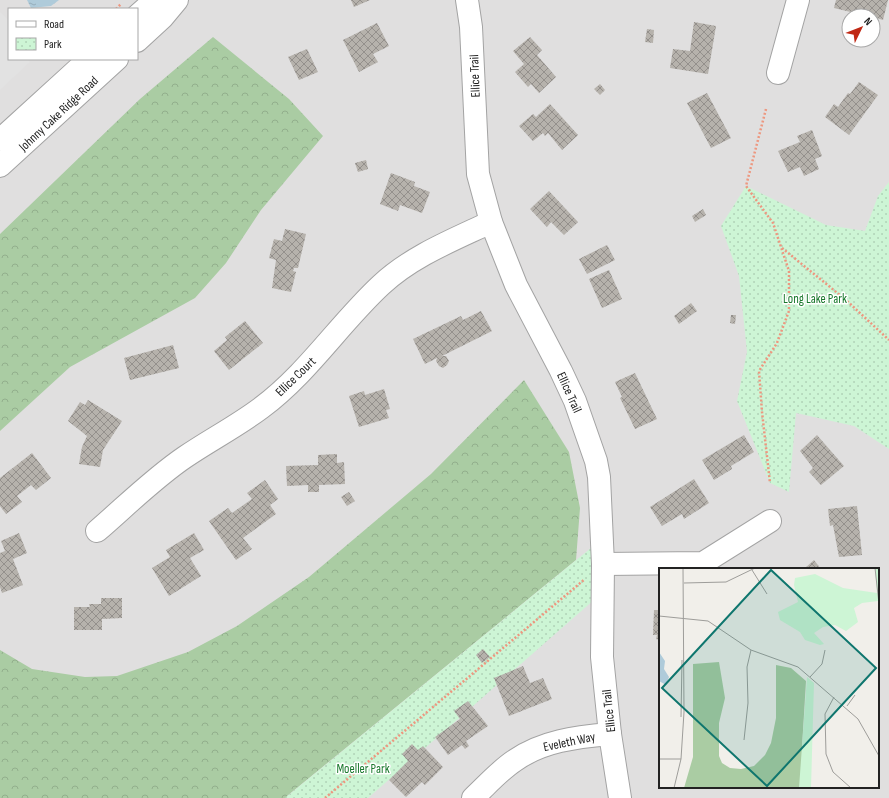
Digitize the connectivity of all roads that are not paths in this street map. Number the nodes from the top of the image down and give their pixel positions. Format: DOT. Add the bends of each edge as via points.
graph roads {
  1 [pos="155,0"];
  2 [pos="177,0"];
  3 [pos="467,0"];
  4 [pos="798,0"];
  5 [pos="138,15"];
  6 [pos="138,40"];
  7 [pos="88,60"];
  8 [pos="116,60"];
  9 [pos="778,73"];
  10 [pos="0,140"];
  11 [pos="0,166"];
  12 [pos="491,222"];
  13 [pos="770,521"];
  14 [pos="97,531"];
  15 [pos="603,564"];
  16 [pos="610,734"];
  17 [pos="473,798"];
  18 [pos="620,798"];
  1 -- 5 [label="street"];
  2 -- 6 [label="street"];
  3 -- 12 [label="street, Ellice Trail" via="471,27 478,174"];
  4 -- 9 [label="street"];
  7 -- 10 [label="street, Johnny Cake Ridge Road"];
  8 -- 11 [label="street, Johnny Cake Ridge Road"];
  12 -- 14 [label="street, Ellice Court" via="406,265 381,285 312,361 261,408 184,457"];
  12 -- 15 [label="street, Ellice Trail" via="516,285 575,401 596,461 601,493"];
  13 -- 15 [label="street" via="703,563"];
  15 -- 16 [label="street, Ellice Trail" via="602,658"];
  16 -- 17 [label="street, Eveleth Way" via="584,736 546,744 528,751 512,762"];
  16 -- 18 [label="street, Ellice Trail"];
}
